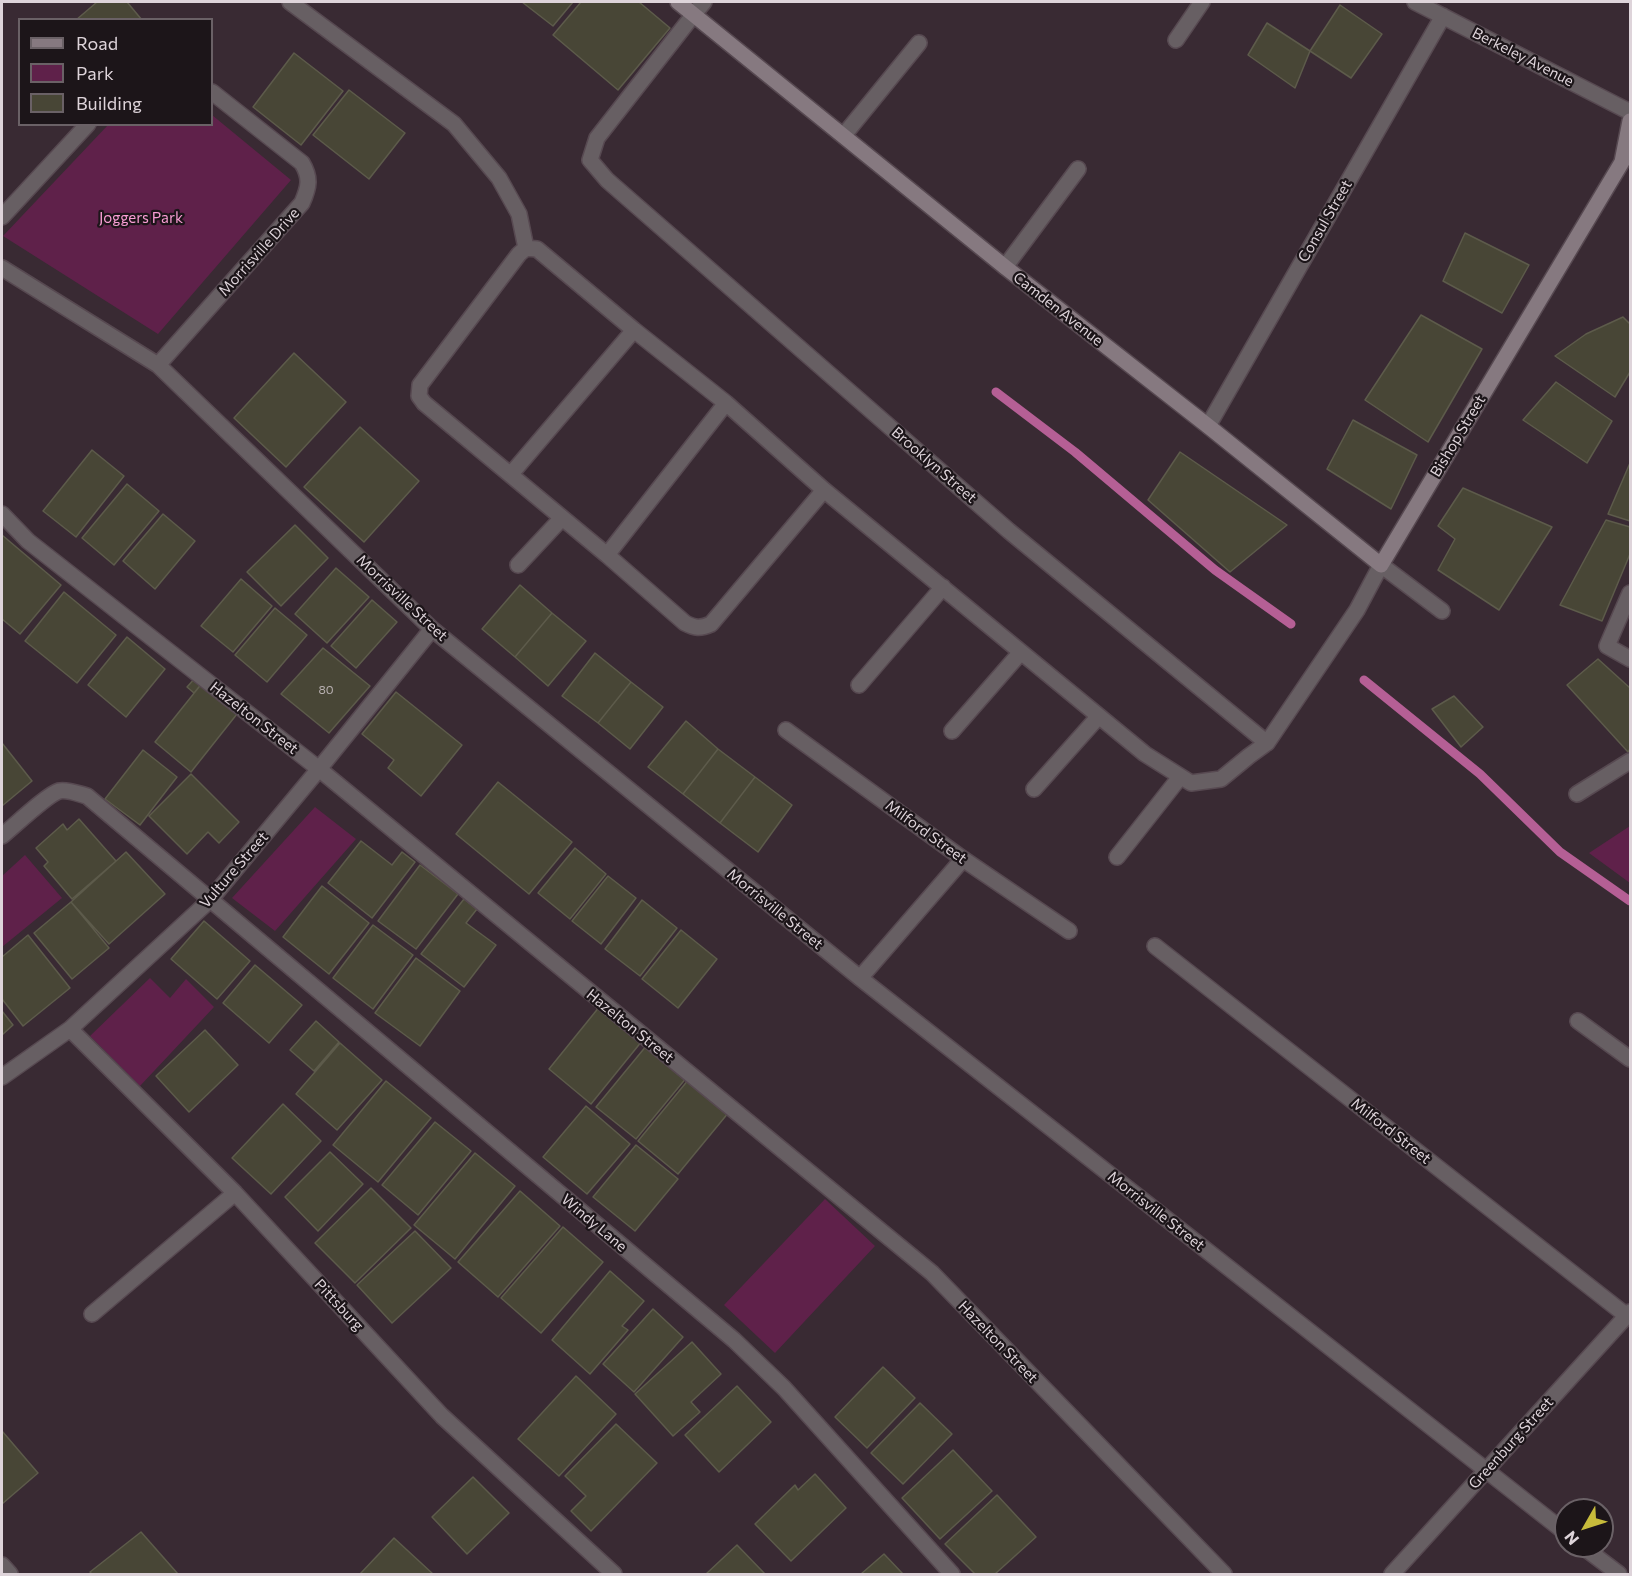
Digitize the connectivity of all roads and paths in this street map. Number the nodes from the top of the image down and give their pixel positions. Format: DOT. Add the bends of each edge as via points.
graph roads {
  1 [pos="290,2"];
  2 [pos="678,2"];
  3 [pos="704,2"];
  4 [pos="1202,2"];
  5 [pos="1415,2"];
  6 [pos="693,14"];
  7 [pos="1443,16"];
  8 [pos="1176,40"];
  9 [pos="919,43"];
  10 [pos="213,93"];
  11 [pos="1630,112"];
  12 [pos="1630,121"];
  13 [pos="86,126"];
  14 [pos="844,135"];
  15 [pos="1078,169"];
  16 [pos="2,217"];
  17 [pos="526,248"];
  18 [pos="1005,267"];
  19 [pos="2,268"];
  20 [pos="634,330"];
  21 [pos="158,365"];
  22 [pos="726,403"];
  23 [pos="1208,426"];
  24 [pos="511,474"];
  25 [pos="824,490"];
  26 [pos="2,514"];
  27 [pos="562,518"];
  28 [pos="607,555"];
  29 [pos="518,565"];
  30 [pos="1381,565"];
  31 [pos="943,587"];
  32 [pos="1630,593"];
  33 [pos="1442,611"];
  34 [pos="432,629"];
  35 [pos="1021,652"];
  36 [pos="1630,659"];
  37 [pos="859,686"];
  38 [pos="1099,716"];
  39 [pos="786,730"];
  40 [pos="952,731"];
  41 [pos="1267,743"];
  42 [pos="1630,761"];
  43 [pos="319,769"];
  44 [pos="1180,777"];
  45 [pos="1034,789"];
  46 [pos="1577,794"];
  47 [pos="2,836"];
  48 [pos="1117,857"];
  49 [pos="963,859"];
  50 [pos="210,900"];
  51 [pos="1069,931"];
  52 [pos="1155,946"];
  53 [pos="860,978"];
  54 [pos="1578,1021"];
  55 [pos="70,1029"];
  56 [pos="1630,1059"];
  57 [pos="2,1077"];
  58 [pos="235,1193"];
  59 [pos="92,1314"];
  60 [pos="1629,1314"];
  61 [pos="1486,1470"];
  62 [pos="1554,1524"];
  63 [pos="1597,1558"];
  64 [pos="2,1565"];
  65 [pos="10,1575"];
  66 [pos="614,1575"];
  67 [pos="952,1575"];
  68 [pos="1224,1575"];
  69 [pos="1392,1575"];
  70 [pos="1619,1575"];
  1 -- 17 [label="street" via="454,124 499,178 519,214"];
  2 -- 6 [label="street, Camden Avenue"];
  3 -- 6 [label="street"];
  4 -- 8 [label="street"];
  5 -- 7 [label="street, Berkeley Avenue"];
  6 -- 14 [label="street, Camden Avenue"];
  6 -- 41 [label="street, Brooklyn Street" via="597,138 590,160 607,180 1008,531"];
  7 -- 11 [label="street, Berkeley Avenue"];
  7 -- 23 [label="street, Consul Street"];
  9 -- 14 [label="street"];
  10 -- 21 [label="street, Morrisville Drive" via="302,163 308,173 308,189 302,203"];
  12 -- 30 [label="street, Bishop Street" via="1622,162"];
  13 -- 16 [label="street"];
  14 -- 18 [label="street, Camden Avenue"];
  15 -- 18 [label="street"];
  17 -- 20 [label="street" via="537,249"];
  17 -- 24 [label="street" via="418,391 424,403"];
  18 -- 23 [label="street, Camden Avenue"];
  19 -- 21 [label="street, Morrisville Street"];
  20 -- 22 [label="street"];
  20 -- 24 [label="street"];
  21 -- 34 [label="street, Morrisville Street"];
  22 -- 25 [label="street"];
  22 -- 28 [label="street"];
  23 -- 30 [label="street, Camden Avenue"];
  24 -- 27 [label="street"];
  25 -- 28 [label="street" via="711,624 702,628 685,623"];
  25 -- 31 [label="street"];
  26 -- 43 [label="street, Hazelton Street" via="28,541"];
  27 -- 28 [label="street"];
  27 -- 29 [label="street"];
  30 -- 33 [label="street, Camden Avenue"];
  30 -- 41 [label="street, Bishop Street" via="1357,610"];
  31 -- 35 [label="street"];
  31 -- 37 [label="street"];
  32 -- 36 [label="street" via="1607,646"];
  34 -- 43 [label="street, Vulture Street"];
  34 -- 53 [label="street, Morrisville Street"];
  35 -- 38 [label="street"];
  35 -- 40 [label="street"];
  38 -- 44 [label="street"];
  38 -- 45 [label="street"];
  39 -- 49 [label="street, Milford Street"];
  41 -- 44 [label="street, Bishop Street" via="1221,779 1191,783"];
  42 -- 46 [label="street"];
  43 -- 50 [label="street, Vulture Street"];
  43 -- 68 [label="street, Hazelton Street" via="932,1273"];
  44 -- 48 [label="street"];
  47 -- 50 [label="street, Windy Lane" via="60,791 87,796"];
  49 -- 51 [label="street, Milford Street"];
  49 -- 53 [label="street"];
  50 -- 55 [label="street, Vulture Street"];
  50 -- 67 [label="street, Windy Lane" via="734,1340 784,1389"];
  52 -- 60 [label="street, Milford Street"];
  53 -- 61 [label="street, Morrisville Street"];
  54 -- 56 [label="street"];
  55 -- 57 [label="street, Vulture Street"];
  55 -- 58 [label="street, Pittsburg"];
  58 -- 59 [label="street"];
  58 -- 66 [label="street, Pittsburg" via="442,1416"];
  60 -- 61 [label="street, Greenburg Street"];
  61 -- 62 [label="street, Morrisville Street"];
  61 -- 69 [label="street, Greenburg Street"];
  63 -- 70 [label="street"];
  64 -- 65 [label="street"];
}
